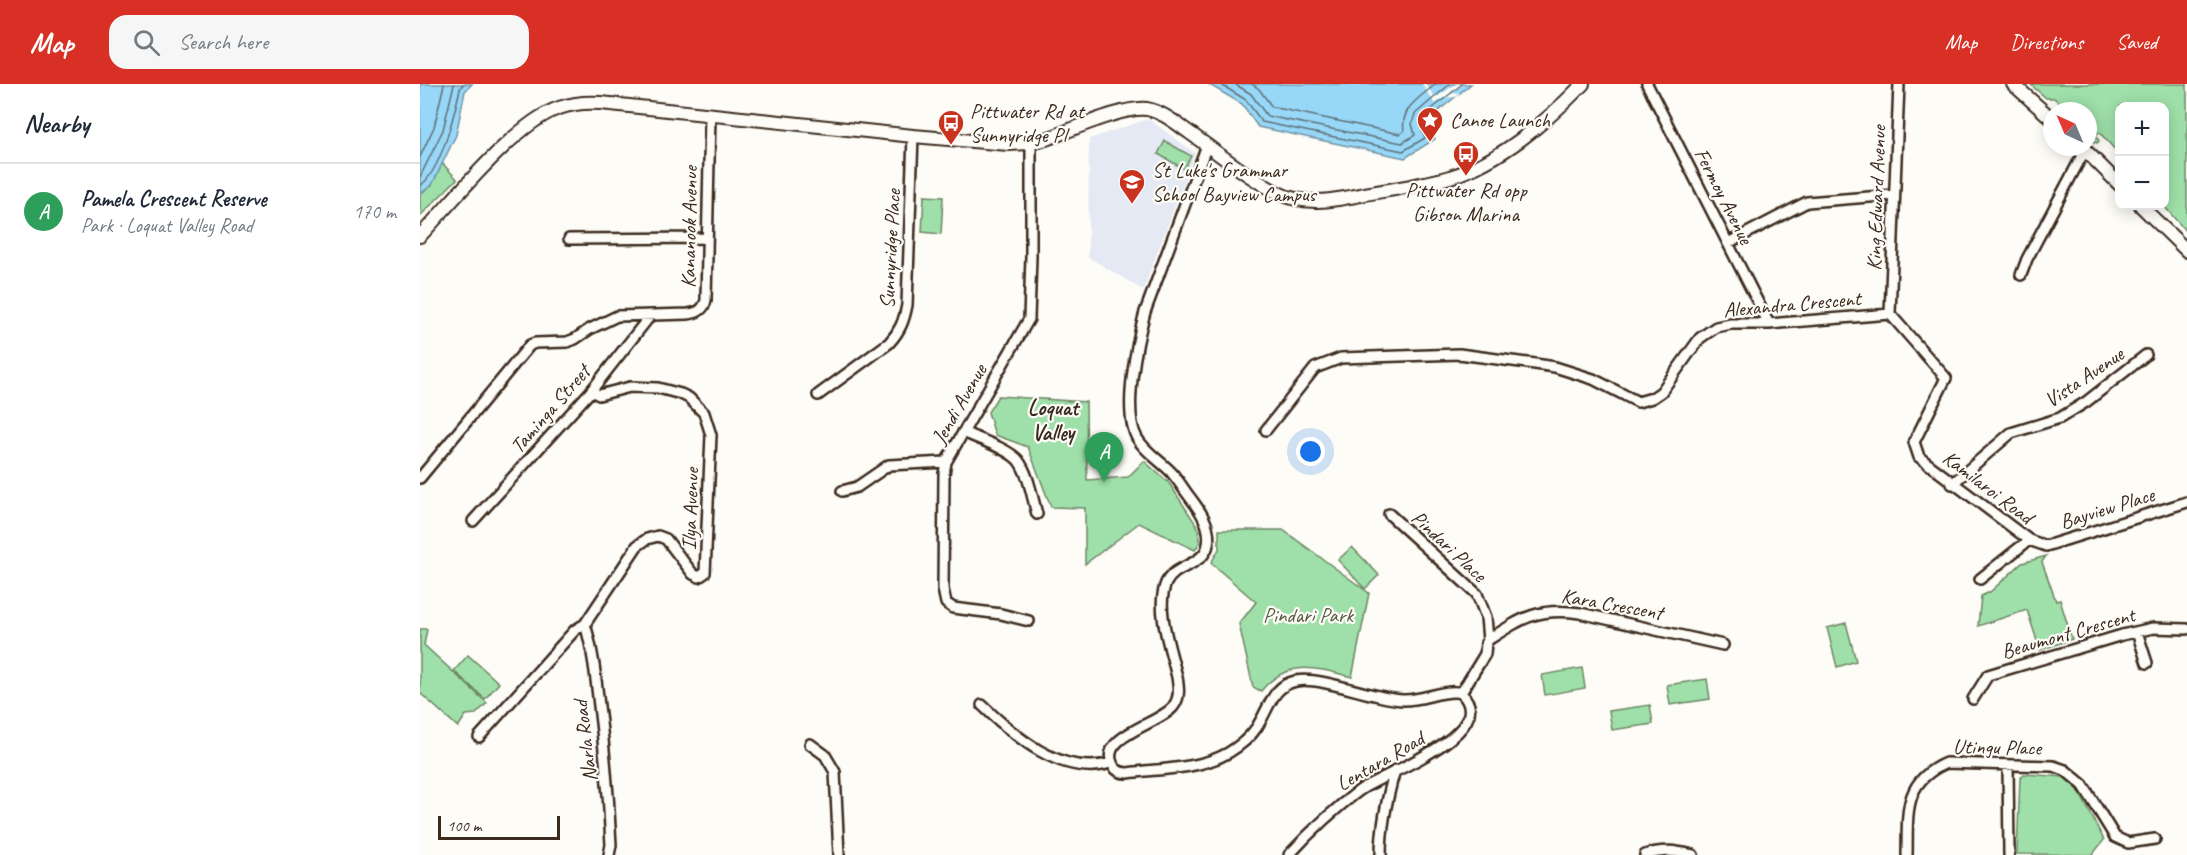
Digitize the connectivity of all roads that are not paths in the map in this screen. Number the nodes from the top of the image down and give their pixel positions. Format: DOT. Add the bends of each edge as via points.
graph roads {
  1 [pos="1583,84"];
  2 [pos="1647,84"];
  3 [pos="1899,84"];
  4 [pos="2013,84"];
  5 [pos="2043,111"];
  6 [pos="710,115"];
  7 [pos="913,136"];
  8 [pos="1030,143"];
  9 [pos="1207,145"];
  10 [pos="2079,156"];
  11 [pos="2091,156"];
  12 [pos="2115,180"];
  13 [pos="1894,195"];
  14 [pos="2145,210"];
  15 [pos="420,236"];
  16 [pos="707,238"];
  17 [pos="569,239"];
  18 [pos="1728,243"];
  19 [pos="2187,251"];
  20 [pos="2021,275"];
  21 [pos="1890,314"];
  22 [pos="650,316"];
  23 [pos="1769,324"];
  24 [pos="2146,355"];
  25 [pos="591,391"];
  26 [pos="818,395"];
  27 [pos="1266,430"];
  28 [pos="963,432"];
  29 [pos="946,462"];
  30 [pos="420,478"];
  31 [pos="1952,484"];
  32 [pos="842,491"];
  33 [pos="2187,502"];
  34 [pos="1037,514"];
  35 [pos="1389,514"];
  36 [pos="473,521"];
  37 [pos="2029,540"];
  38 [pos="1980,579"];
  39 [pos="1029,621"];
  40 [pos="585,624"];
  41 [pos="2187,629"];
  42 [pos="2136,632"];
  43 [pos="1488,640"];
  44 [pos="1723,645"];
  45 [pos="2147,663"];
  46 [pos="1461,693"];
  47 [pos="1973,699"];
  48 [pos="982,705"];
  49 [pos="479,737"];
  50 [pos="810,744"];
  51 [pos="1112,763"];
  52 [pos="2008,765"];
  53 [pos="1395,771"];
  54 [pos="2155,839"];
  55 [pos="609,855"];
  56 [pos="839,855"];
  57 [pos="1289,855"];
  58 [pos="1381,855"];
  59 [pos="1645,855"];
  60 [pos="1693,855"];
  61 [pos="1907,855"];
  62 [pos="2009,855"];
  1 -- 9 [label="main road" via="1533,130 1468,170 1428,183 1353,196 1312,202 1288,197"];
  2 -- 18 [label="street, Fermoy Avenue"];
  3 -- 13 [label="street, King Edward Avenue"];
  4 -- 5 [label="main road"];
  6 -- 7 [label="main road"];
  6 -- 15 [label="main road" via="601,103 559,108 514,137"];
  6 -- 16 [label="street, Kananook Avenue"];
  7 -- 8 [label="main road"];
  7 -- 26 [label="street, Sunnyridge Place" via="908,305 904,322 889,343"];
  8 -- 9 [label="main road" via="1119,113 1145,109 1162,115"];
  8 -- 28 [label="street, Jendi Avenue" via="1029,319"];
  9 -- 51 [label="street" via="1144,312 1130,406 1136,437 1178,481 1206,522 1209,543 1198,561 1172,574 1165,586 1164,620 1179,690 1176,702 1163,716 1114,744"];
  10 -- 20 [label="street"];
  11 -- 12 [label="main road"];
  13 -- 18 [label="street" via="1807,202"];
  13 -- 21 [label="street, King Edward Avenue"];
  14 -- 19 [label="main road"];
  16 -- 17 [label="street"];
  16 -- 22 [label="street, Kananook Avenue" via="704,307 693,313"];
  18 -- 23 [label="street, Fermoy Avenue"];
  21 -- 23 [label="street, Alexandra Crescent"];
  21 -- 31 [label="street, Kamilaroi Road" via="1946,378 1914,442 1919,458"];
  22 -- 25 [label="street, Taminga Street"];
  22 -- 30 [label="street, Kananook Avenue" via="617,316 567,342 530,345"];
  23 -- 27 [label="street, Alexandra Crescent" via="1716,327 1700,338 1661,392 1638,402 1593,379 1535,364 1459,354 1341,358 1315,368"];
  24 -- 31 [label="street, Vista Avenue" via="2060,418 2011,433"];
  25 -- 36 [label="street, Taminga Street"];
  25 -- 40 [label="street, Ilya Avenue" via="599,395 630,387 658,388 681,394 695,403 710,428 710,481 706,564 702,575 693,574 666,539 647,538 637,546"];
  28 -- 29 [label="street, Jendi Avenue"];
  28 -- 34 [label="street" via="1017,460"];
  29 -- 32 [label="street" via="889,465 857,487"];
  29 -- 39 [label="street, Jendi Avenue" via="946,603 953,608"];
  31 -- 37 [label="street, Kamilaroi Road"];
  33 -- 37 [label="street, Bayview Place" via="2046,546"];
  35 -- 43 [label="street, Pindari Place" via="1477,594 1486,617"];
  37 -- 38 [label="street"];
  40 -- 49 [label="street, Ilya Avenue" via="574,630"];
  40 -- 55 [label="street, Narla Road" via="608,777"];
  41 -- 42 [label="street, Beaumont Crescent"];
  42 -- 45 [label="street"];
  42 -- 47 [label="street, Beaumont Crescent" via="1988,675"];
  43 -- 44 [label="street, Kara Crescent" via="1517,621 1561,610"];
  43 -- 46 [label="street" via="1485,654"];
  46 -- 51 [label="street" via="1449,691 1405,701 1296,681 1276,693 1253,732 1220,757 1204,763 1128,773 1116,770"];
  46 -- 53 [label="street, Lentara Road" via="1471,710 1464,726 1436,750"];
  48 -- 51 [label="street" via="1045,755 1082,765"];
  50 -- 56 [label="street" via="825,754 835,772"];
  52 -- 54 [label="street, Utingu Place" via="2065,770 2083,785 2115,837 2128,843"];
  52 -- 61 [label="street, Utingu Place" via="1946,763 1932,769 1916,784 1908,802"];
  52 -- 62 [label="street"];
  53 -- 57 [label="street, Lentara Road" via="1329,814"];
  53 -- 58 [label="street" via="1386,802"];
  59 -- 60 [label="street" via="1673,850"];
}
